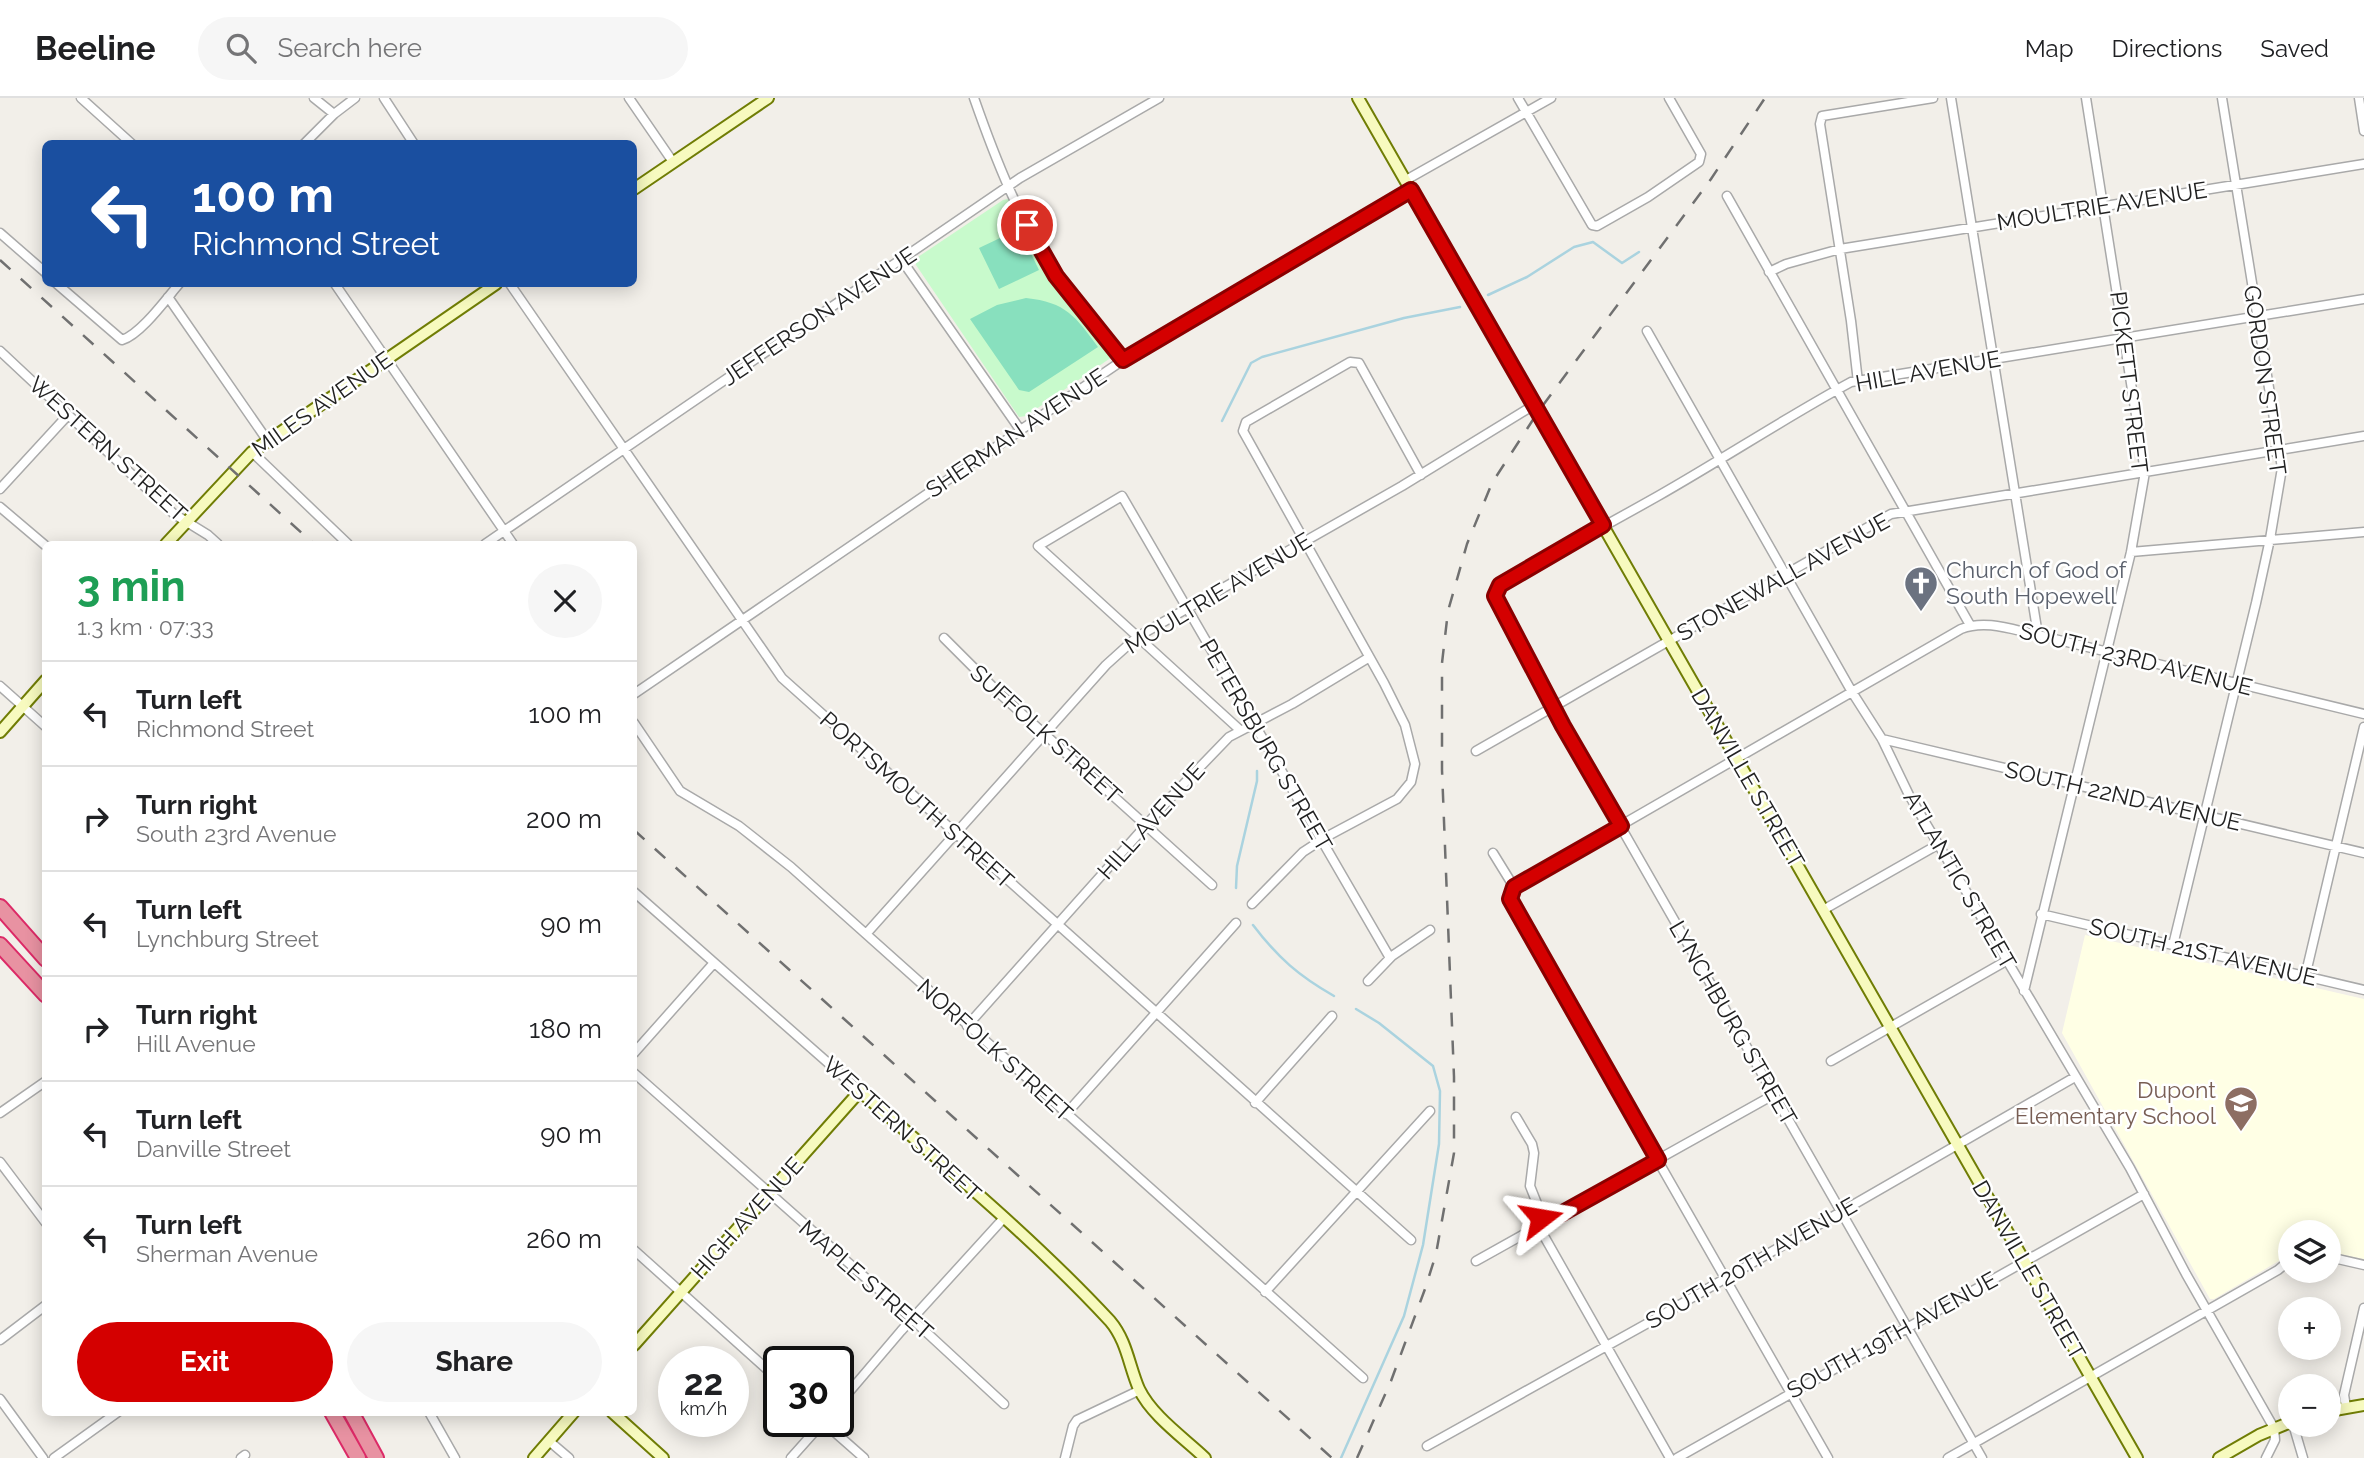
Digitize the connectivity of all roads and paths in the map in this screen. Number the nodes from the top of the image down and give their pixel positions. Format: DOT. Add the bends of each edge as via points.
graph roads {
  1 [pos="81,98"];
  2 [pos="314,98"];
  3 [pos="355,98"];
  4 [pos="384,98"];
  5 [pos="629,98"];
  6 [pos="768,98"];
  7 [pos="974,98"];
  8 [pos="1159,98"];
  9 [pos="1359,98"];
  10 [pos="1518,98"];
  11 [pos="1551,98"];
  12 [pos="1669,98"];
  13 [pos="1933,98"];
  14 [pos="1951,98"];
  15 [pos="2086,98"];
  16 [pos="2222,98"];
  17 [pos="2359,98"];
  18 [pos="1526,112"];
  19 [pos="334,114"];
  20 [pos="2364,131"];
  21 [pos="128,140"];
  22 [pos="308,140"];
  23 [pos="411,140"];
  24 [pos="673,162"];
  25 [pos="2364,163"];
  26 [pos="2236,184"];
  27 [pos="1408,185"];
  28 [pos="1009,186"];
  29 [pos="637,187"];
  30 [pos="1727,196"];
  31 [pos="2104,206"];
  32 [pos="1972,228"];
  33 [pos="0,233"];
  34 [pos="1840,249"];
  35 [pos="901,259"];
  36 [pos="42,270"];
  37 [pos="1769,272"];
  38 [pos="60,287"];
  39 [pos="176,287"];
  40 [pos="337,287"];
  41 [pos="492,287"];
  42 [pos="512,287"];
  43 [pos="168,297"];
  44 [pos="2364,299"];
  45 [pos="2257,317"];
  46 [pos="1647,331"];
  47 [pos="2125,338"];
  48 [pos="0,351"];
  49 [pos="386,358"];
  50 [pos="1123,360"];
  51 [pos="1993,360"];
  52 [pos="1858,382"];
  53 [pos="1835,390"];
  54 [pos="1534,405"];
  55 [pos="68,415"];
  56 [pos="1021,431"];
  57 [pos="2364,436"];
  58 [pos="267,440"];
  59 [pos="623,450"];
  60 [pos="2279,450"];
  61 [pos="252,452"];
  62 [pos="1719,458"];
  63 [pos="2145,472"];
  64 [pos="1421,475"];
  65 [pos="0,489"];
  66 [pos="2015,493"];
  67 [pos="0,507"];
  68 [pos="1905,511"];
  69 [pos="186,522"];
  70 [pos="1603,525"];
  71 [pos="503,531"];
  72 [pos="2364,532"];
  73 [pos="2270,539"];
  74 [pos="169,541"];
  75 [pos="215,541"];
  76 [pos="345,541"];
  77 [pos="489,541"];
  78 [pos="511,541"];
  79 [pos="1303,541"];
  80 [pos="42,543"];
  81 [pos="2131,552"];
  82 [pos="1785,575"];
  83 [pos="1500,585"];
  84 [pos="1186,608"];
  85 [pos="741,621"];
  86 [pos="1970,625"];
  87 [pos="2038,635"];
  88 [pos="1137,637"];
  89 [pos="944,638"];
  90 [pos="1669,640"];
  91 [pos="2105,652"];
  92 [pos="1368,657"];
  93 [pos="2237,684"];
  94 [pos="42,685"];
  95 [pos="0,686"];
  96 [pos="637,692"];
  97 [pos="1852,692"];
  98 [pos="23,706"];
  99 [pos="1555,708"];
  100 [pos="2364,714"];
  101 [pos="42,723"];
  102 [pos="1253,723"];
  103 [pos="637,727"];
  104 [pos="2364,727"];
  105 [pos="1240,730"];
  106 [pos="0,732"];
  107 [pos="1045,735"];
  108 [pos="1882,738"];
  109 [pos="1476,751"];
  110 [pos="1737,759"];
  111 [pos="2073,784"];
  112 [pos="2204,815"];
  113 [pos="1146,824"];
  114 [pos="1621,826"];
  115 [pos="954,834"];
  116 [pos="1321,840"];
  117 [pos="1939,844"];
  118 [pos="2336,846"];
  119 [pos="1493,853"];
  120 [pos="2364,853"];
  121 [pos="1212,885"];
  122 [pos="1514,887"];
  123 [pos="637,895"];
  124 [pos="1252,904"];
  125 [pos="0,907"];
  126 [pos="1823,910"];
  127 [pos="2041,914"];
  128 [pos="1236,923"];
  129 [pos="1056,924"];
  130 [pos="1430,930"];
  131 [pos="866,934"];
  132 [pos="0,945"];
  133 [pos="2173,945"];
  134 [pos="42,954"];
  135 [pos="1390,958"];
  136 [pos="2006,961"];
  137 [pos="713,964"];
  138 [pos="2305,977"];
  139 [pos="1368,981"];
  140 [pos="2364,990"];
  141 [pos="42,991"];
  142 [pos="2024,991"];
  143 [pos="1156,1013"];
  144 [pos="1332,1016"];
  145 [pos="967,1026"];
  146 [pos="1890,1027"];
  147 [pos="637,1051"];
  148 [pos="1831,1061"];
  149 [pos="637,1076"];
  150 [pos="2075,1077"];
  151 [pos="42,1084"];
  152 [pos="860,1091"];
  153 [pos="1775,1094"];
  154 [pos="1255,1102"];
  155 [pos="1430,1111"];
  156 [pos="0,1113"];
  157 [pos="1066,1114"];
  158 [pos="1516,1117"];
  159 [pos="1957,1144"];
  160 [pos="1658,1160"];
  161 [pos="0,1162"];
  162 [pos="1356,1192"];
  163 [pos="768,1194"];
  164 [pos="2144,1194"];
  165 [pos="1840,1211"];
  166 [pos="42,1218"];
  167 [pos="1003,1219"];
  168 [pos="1541,1225"];
  169 [pos="1411,1240"];
  170 [pos="637,1253"];
  171 [pos="2341,1260"];
  172 [pos="1476,1261"];
  173 [pos="2024,1261"];
  174 [pos="2364,1265"];
  175 [pos="2278,1270"];
  176 [pos="1724,1278"];
  177 [pos="681,1292"];
  178 [pos="1265,1292"];
  179 [pos="42,1308"];
  180 [pos="2364,1308"];
  181 [pos="2207,1311"];
  182 [pos="912,1319"];
  183 [pos="1907,1327"];
  184 [pos="0,1340"];
  185 [pos="637,1342"];
  186 [pos="1605,1345"];
  187 [pos="763,1366"];
  188 [pos="2091,1377"];
  189 [pos="1363,1378"];
  190 [pos="854,1386"];
  191 [pos="1140,1390"];
  192 [pos="1790,1393"];
  193 [pos="0,1399"];
  194 [pos="1004,1404"];
  195 [pos="2364,1405"];
  196 [pos="2346,1407"];
  197 [pos="2341,1408"];
  198 [pos="112,1416"];
  199 [pos="334,1416"];
  200 [pos="353,1416"];
  201 [pos="431,1416"];
  202 [pos="571,1416"];
  203 [pos="616,1416"];
  204 [pos="2278,1427"];
  205 [pos="2274,1428"];
  206 [pos="809,1437"];
  207 [pos="841,1437"];
  208 [pos="2296,1437"];
  209 [pos="550,1441"];
  210 [pos="1973,1443"];
  211 [pos="1427,1446"];
  212 [pos="43,1458"];
  213 [pos="54,1458"];
  214 [pos="358,1458"];
  215 [pos="376,1458"];
  216 [pos="455,1458"];
  217 [pos="534,1458"];
  218 [pos="569,1458"];
  219 [pos="663,1458"];
  220 [pos="791,1458"];
  221 [pos="864,1458"];
  222 [pos="1065,1458"];
  223 [pos="1205,1458"];
  224 [pos="1670,1458"];
  225 [pos="1677,1458"];
  226 [pos="1828,1458"];
  227 [pos="1948,1458"];
  228 [pos="1982,1458"];
  229 [pos="2137,1458"];
  230 [pos="2219,1458"];
  231 [pos="2266,1458"];
  232 [pos="2303,1458"];
  1 -- 21 [label="street"];
  2 -- 19 [label="street"];
  3 -- 19 [label="street"];
  4 -- 23 [label="street"];
  5 -- 24 [label="street"];
  6 -- 24 [label="street"];
  7 -- 28 [label="street"];
  8 -- 28 [label="street, JEFFERSON AVENUE"];
  9 -- 27 [label="street, DANVILLE STREET"];
  10 -- 18 [label="street"];
  11 -- 18 [label="street, SHERMAN AVENUE"];
  12 -- 18 [label="street" via="1701,154 1699,162 1597,226 1592,226"];
  13 -- 34 [label="street" via="1822,116 1820,129"];
  14 -- 32 [label="street"];
  15 -- 31 [label="street, PICKETT STREET"];
  16 -- 26 [label="street, GORDON STREET"];
  17 -- 20 [label="street"];
  18 -- 27 [label="street, SHERMAN AVENUE"];
  19 -- 22 [label="street"];
  24 -- 29 [label="street"];
  25 -- 26 [label="street, MOULTRIE AVENUE"];
  26 -- 31 [label="street, MOULTRIE AVENUE"];
  26 -- 45 [label="street, GORDON STREET"];
  27 -- 50 [label="street, SHERMAN AVENUE"];
  27 -- 54 [label="street, DANVILLE STREET"];
  28 -- 35 [label="street, JEFFERSON AVENUE"];
  28 -- 50 [label="street" via="1056,276"];
  30 -- 37 [label="street"];
  31 -- 32 [label="street, MOULTRIE AVENUE"];
  31 -- 47 [label="street, PICKETT STREET"];
  32 -- 34 [label="street, MOULTRIE AVENUE"];
  32 -- 51 [label="street"];
  33 -- 36 [label="street"];
  34 -- 37 [label="street, MOULTRIE AVENUE"];
  34 -- 52 [label="street"];
  35 -- 56 [label="street"];
  35 -- 59 [label="street, JEFFERSON AVENUE"];
  37 -- 53 [label="street"];
  38 -- 43 [label="street" via="122,340"];
  39 -- 43 [label="street"];
  40 -- 49 [label="street"];
  41 -- 49 [label="street, MILES AVENUE"];
  42 -- 59 [label="street, PORTSMOUTH STREET"];
  43 -- 58 [label="street"];
  44 -- 45 [label="street, HILL AVENUE"];
  45 -- 47 [label="street, HILL AVENUE"];
  45 -- 60 [label="street, GORDON STREET"];
  46 -- 62 [label="street, ATLANTIC STREET"];
  47 -- 51 [label="street, HILL AVENUE"];
  47 -- 63 [label="street, PICKETT STREET"];
  48 -- 55 [label="street, WESTERN STREET"];
  49 -- 58 [label="street, MILES AVENUE"];
  49 -- 71 [label="street"];
  50 -- 56 [label="street, SHERMAN AVENUE"];
  51 -- 52 [label="street, HILL AVENUE"];
  51 -- 66 [label="street"];
  52 -- 53 [label="street, HILL AVENUE"];
  53 -- 62 [label="street, HILL AVENUE"];
  53 -- 68 [label="street"];
  54 -- 64 [label="street, MOULTRIE AVENUE"];
  54 -- 70 [label="street, DANVILLE STREET"];
  55 -- 65 [label="street"];
  55 -- 69 [label="street, WESTERN STREET"];
  56 -- 85 [label="street, SHERMAN AVENUE"];
  57 -- 60 [label="street, STONEWALL AVENUE"];
  58 -- 61 [label="street, MILES AVENUE"];
  59 -- 71 [label="street, JEFFERSON AVENUE"];
  59 -- 85 [label="street, PORTSMOUTH STREET"];
  60 -- 63 [label="street, STONEWALL AVENUE"];
  60 -- 73 [label="street, GORDON STREET" via="2282,468"];
  61 -- 69 [label="street, MILES AVENUE"];
  61 -- 76 [label="street"];
  62 -- 70 [label="street, HILL AVENUE"];
  62 -- 82 [label="street, ATLANTIC STREET"];
  63 -- 66 [label="street, STONEWALL AVENUE"];
  63 -- 81 [label="street, PICKETT STREET"];
  64 -- 79 [label="street, MOULTRIE AVENUE"];
  64 -- 79 [label="street" via="1359,363 1350,362 1284,398 1246,422 1243,431"];
  66 -- 68 [label="street, STONEWALL AVENUE"];
  66 -- 87 [label="street"];
  67 -- 80 [label="street"];
  68 -- 82 [label="street, STONEWALL AVENUE" via="1882,517"];
  68 -- 86 [label="street"];
  69 -- 74 [label="street, MILES AVENUE"];
  69 -- 75 [label="street, WESTERN STREET"];
  70 -- 83 [label="street, HILL AVENUE"];
  70 -- 90 [label="street, DANVILLE STREET"];
  71 -- 77 [label="street, JEFFERSON AVENUE"];
  71 -- 78 [label="street"];
  72 -- 73 [label="street"];
  73 -- 81 [label="street"];
  73 -- 93 [label="street, GORDON STREET"];
  79 -- 84 [label="street, MOULTRIE AVENUE"];
  79 -- 92 [label="street"];
  81 -- 91 [label="street, PICKETT STREET"];
  82 -- 90 [label="street, STONEWALL AVENUE"];
  82 -- 97 [label="street, ATLANTIC STREET"];
  83 -- 99 [label="street, LYNCHBURG STREET" via="1497,604"];
  84 -- 88 [label="street, MOULTRIE AVENUE"];
  84 -- 88 [label="street, PETERSBURG STREET" via="1122,496 1038,547"];
  84 -- 102 [label="street, PETERSBURG STREET"];
  85 -- 96 [label="street, SHERMAN AVENUE"];
  85 -- 115 [label="street, PORTSMOUTH STREET" via="789,685"];
  86 -- 87 [label="street, SOUTH 23RD AVENUE"];
  86 -- 97 [label="street"];
  87 -- 91 [label="street, SOUTH 23RD AVENUE"];
  88 -- 105 [label="street"];
  88 -- 107 [label="street, MOULTRIE AVENUE"];
  89 -- 107 [label="street, SUFFOLK STREET"];
  90 -- 99 [label="street, STONEWALL AVENUE"];
  90 -- 110 [label="street, DANVILLE STREET"];
  91 -- 93 [label="street, SOUTH 23RD AVENUE"];
  91 -- 111 [label="street, PICKETT STREET"];
  92 -- 102 [label="street, HILL AVENUE"];
  92 -- 116 [label="street" via="1405,725 1415,764 1411,782 1397,799"];
  93 -- 100 [label="street, SOUTH 23RD AVENUE"];
  93 -- 112 [label="street, GORDON STREET"];
  94 -- 98 [label="street"];
  95 -- 98 [label="street"];
  97 -- 108 [label="street, ATLANTIC STREET"];
  97 -- 110 [label="street"];
  98 -- 101 [label="street"];
  98 -- 106 [label="street"];
  99 -- 109 [label="street, STONEWALL AVENUE"];
  99 -- 114 [label="street, LYNCHBURG STREET"];
  102 -- 105 [label="street, HILL AVENUE"];
  102 -- 116 [label="street, PETERSBURG STREET"];
  103 -- 131 [label="street, NORFOLK STREET" via="680,791 759,840"];
  104 -- 118 [label="street"];
  105 -- 113 [label="street, HILL AVENUE"];
  107 -- 113 [label="street, SUFFOLK STREET"];
  107 -- 115 [label="street, MOULTRIE AVENUE"];
  108 -- 111 [label="street, SOUTH 22ND AVENUE"];
  108 -- 117 [label="street, ATLANTIC STREET"];
  110 -- 114 [label="street"];
  110 -- 126 [label="street, DANVILLE STREET"];
  111 -- 112 [label="street, SOUTH 22ND AVENUE"];
  111 -- 127 [label="street, PICKETT STREET"];
  112 -- 118 [label="street, SOUTH 22ND AVENUE"];
  112 -- 133 [label="street, GORDON STREET"];
  113 -- 121 [label="street, SUFFOLK STREET"];
  113 -- 129 [label="street, HILL AVENUE"];
  114 -- 122 [label="street"];
  114 -- 153 [label="street, LYNCHBURG STREET"];
  115 -- 129 [label="street, PORTSMOUTH STREET"];
  115 -- 131 [label="street, MOULTRIE AVENUE"];
  116 -- 124 [label="street" via="1293,861"];
  116 -- 135 [label="street, PETERSBURG STREET"];
  117 -- 126 [label="street"];
  117 -- 136 [label="street, ATLANTIC STREET"];
  118 -- 120 [label="street, SOUTH 22ND AVENUE"];
  118 -- 138 [label="street"];
  119 -- 122 [label="street"];
  122 -- 160 [label="street" via="1510,899 1515,911"];
  123 -- 137 [label="street, WESTERN STREET"];
  125 -- 134 [label="highway"];
  126 -- 146 [label="street, DANVILLE STREET"];
  127 -- 133 [label="street, SOUTH 21ST AVENUE"];
  127 -- 142 [label="street, PICKETT STREET"];
  128 -- 143 [label="street"];
  129 -- 143 [label="street, PORTSMOUTH STREET"];
  129 -- 145 [label="street, HILL AVENUE"];
  130 -- 135 [label="street"];
  131 -- 145 [label="street, NORFOLK STREET"];
  132 -- 141 [label="highway"];
  133 -- 138 [label="street, SOUTH 21ST AVENUE"];
  135 -- 139 [label="street"];
  136 -- 142 [label="street, ATLANTIC STREET"];
  136 -- 146 [label="street"];
  137 -- 147 [label="street"];
  137 -- 152 [label="street, WESTERN STREET"];
  138 -- 140 [label="street, SOUTH 21ST AVENUE"];
  142 -- 150 [label="street, ATLANTIC STREET"];
  143 -- 154 [label="street, PORTSMOUTH STREET"];
  143 -- 157 [label="street"];
  144 -- 154 [label="street"];
  145 -- 157 [label="street, NORFOLK STREET"];
  146 -- 148 [label="street"];
  146 -- 159 [label="street, DANVILLE STREET"];
  149 -- 163 [label="street, MAPLE STREET"];
  150 -- 159 [label="street, SOUTH 20TH AVENUE"];
  150 -- 164 [label="street, ATLANTIC STREET"];
  151 -- 156 [label="street"];
  152 -- 163 [label="street, HIGH AVENUE"];
  152 -- 167 [label="street, WESTERN STREET"];
  153 -- 160 [label="street"];
  153 -- 165 [label="street, LYNCHBURG STREET"];
  154 -- 162 [label="street, PORTSMOUTH STREET"];
  155 -- 162 [label="street"];
  157 -- 178 [label="street, NORFOLK STREET"];
  158 -- 168 [label="street" via="1532,1144 1530,1185"];
  159 -- 165 [label="street, SOUTH 20TH AVENUE"];
  159 -- 173 [label="street, DANVILLE STREET"];
  160 -- 168 [label="street"];
  160 -- 176 [label="street"];
  161 -- 166 [label="street"];
  162 -- 169 [label="street, PORTSMOUTH STREET"];
  162 -- 178 [label="street"];
  163 -- 177 [label="street, HIGH AVENUE"];
  163 -- 182 [label="street, MAPLE STREET"];
  164 -- 173 [label="street, SOUTH 19TH AVENUE"];
  164 -- 181 [label="street, ATLANTIC STREET"];
  165 -- 176 [label="street, SOUTH 20TH AVENUE"];
  165 -- 183 [label="street, LYNCHBURG STREET"];
  167 -- 182 [label="street"];
  167 -- 191 [label="street, WESTERN STREET" via="1112,1323"];
  168 -- 172 [label="street"];
  168 -- 186 [label="street"];
  170 -- 177 [label="street"];
  171 -- 174 [label="street"];
  173 -- 183 [label="street, SOUTH 19TH AVENUE"];
  173 -- 188 [label="street, DANVILLE STREET"];
  175 -- 181 [label="street"];
  176 -- 186 [label="street, SOUTH 20TH AVENUE"];
  176 -- 192 [label="street"];
  177 -- 185 [label="street, HIGH AVENUE"];
  177 -- 187 [label="street"];
  178 -- 189 [label="street, NORFOLK STREET"];
  179 -- 184 [label="street"];
  180 -- 196 [label="street" via="2344,1395"];
  181 -- 188 [label="street"];
  181 -- 205 [label="street, ATLANTIC STREET"];
  182 -- 190 [label="street"];
  182 -- 194 [label="street, MAPLE STREET"];
  183 -- 192 [label="street, SOUTH 19TH AVENUE"];
  183 -- 210 [label="street, LYNCHBURG STREET"];
  186 -- 211 [label="street, SOUTH 20TH AVENUE"];
  186 -- 224 [label="street"];
  188 -- 210 [label="street"];
  188 -- 229 [label="street, DANVILLE STREET"];
  191 -- 222 [label="street" via="1077,1420"];
  191 -- 223 [label="street"];
  192 -- 225 [label="street, SOUTH 19TH AVENUE"];
  192 -- 226 [label="street"];
  193 -- 212 [label="street"];
  195 -- 196 [label="street"];
  196 -- 197 [label="street"];
  198 -- 213 [label="street"];
  199 -- 214 [label="highway"];
  200 -- 215 [label="highway"];
  201 -- 216 [label="street"];
  202 -- 209 [label="street"];
  203 -- 219 [label="street"];
  204 -- 205 [label="street"];
  205 -- 230 [label="street"];
  205 -- 231 [label="street" via="2275,1440"];
  206 -- 220 [label="street"];
  207 -- 221 [label="street"];
  208 -- 232 [label="street"];
  209 -- 217 [label="street"];
  209 -- 218 [label="street"];
  210 -- 227 [label="street"];
  210 -- 228 [label="street, LYNCHBURG STREET"];
}
